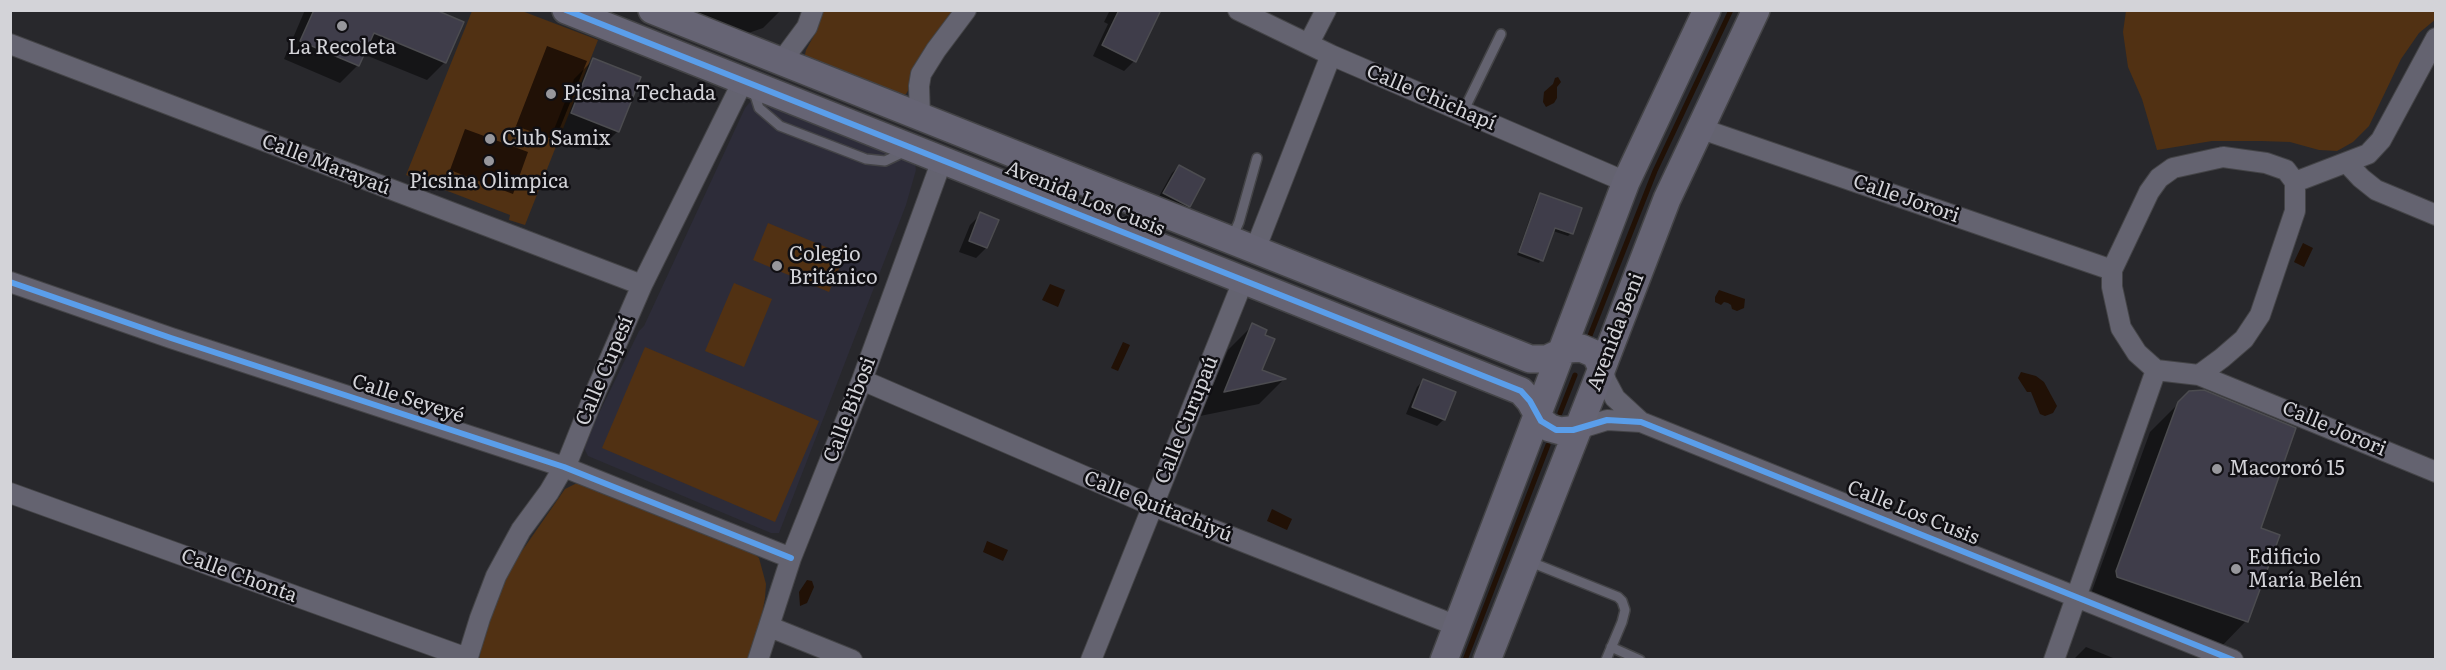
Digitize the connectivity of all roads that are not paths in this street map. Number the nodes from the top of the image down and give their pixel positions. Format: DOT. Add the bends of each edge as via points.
graph roads {
  1 [pos="566,10"];
  2 [pos="652,10"];
  3 [pos="813,10"];
  4 [pos="966,10"];
  5 [pos="1238,10"];
  6 [pos="1326,10"];
  7 [pos="1707,10"];
  8 [pos="1756,10"];
  9 [pos="1501,34"];
  10 [pos="2436,38"];
  11 [pos="1309,43"];
  12 [pos="10,44"];
  13 [pos="1331,55"];
  14 [pos="781,62"];
  15 [pos="747,83"];
  16 [pos="1463,112"];
  17 [pos="920,117"];
  18 [pos="1699,128"];
  19 [pos="1257,158"];
  20 [pos="942,160"];
  21 [pos="2347,163"];
  22 [pos="1626,182"];
  23 [pos="2295,182"];
  24 [pos="2436,215"];
  25 [pos="1193,225"];
  26 [pos="1243,245"];
  27 [pos="1180,255"];
  28 [pos="2112,270"];
  29 [pos="1243,281"];
  30 [pos="10,282"];
  31 [pos="642,285"];
  32 [pos="1513,352"];
  33 [pos="1562,352"];
  34 [pos="1602,369"];
  35 [pos="2157,370"];
  36 [pos="2199,375"];
  37 [pos="862,380"];
  38 [pos="1502,384"];
  39 [pos="1538,416"];
  40 [pos="1641,422"];
  41 [pos="1578,429"];
  42 [pos="564,466"];
  43 [pos="2436,472"];
  44 [pos="10,493"];
  45 [pos="1152,506"];
  46 [pos="791,558"];
  47 [pos="1526,561"];
  48 [pos="2076,596"];
  49 [pos="1457,626"];
  50 [pos="770,627"];
  51 [pos="1611,647"];
  52 [pos="467,659"];
  53 [pos="758,660"];
  54 [pos="852,660"];
  55 [pos="1091,660"];
  56 [pos="1444,660"];
  57 [pos="1487,660"];
  58 [pos="1606,660"];
  59 [pos="1640,660"];
  60 [pos="2054,660"];
  61 [pos="2233,660"];
  1 -- 15 [label="street, Avenida Los Cusis"];
  2 -- 14 [label="street, Avenida Los Cusis"];
  3 -- 14 [label="street" via="807,27"];
  4 -- 17 [label="street" via="921,74"];
  5 -- 11 [label="street, Calle Chichapí"];
  6 -- 11 [label="street"];
  7 -- 22 [label="street"];
  8 -- 18 [label="street, Avenida Beni"];
  9 -- 16 [label="lane"];
  10 -- 21 [label="street" via="2381,140 2368,154"];
  11 -- 13 [label="street, Calle Chichapí"];
  12 -- 31 [label="street, Calle Marayaú"];
  13 -- 16 [label="street, Calle Chichapí"];
  13 -- 26 [label="street"];
  14 -- 17 [label="street, Avenida Los Cusis"];
  15 -- 20 [label="street, Avenida Los Cusis"];
  15 -- 31 [label="street, Calle Cupesí"];
  16 -- 22 [label="street, Calle Chichapí"];
  17 -- 25 [label="street, Avenida Los Cusis"];
  18 -- 28 [label="street, Calle Jorori"];
  18 -- 34 [label="street, Avenida Beni" via="1666,199"];
  19 -- 26 [label="lane" via="1239,222"];
  20 -- 27 [label="street, Avenida Los Cusis"];
  20 -- 37 [label="street, Calle Bibosi"];
  21 -- 23 [label="street"];
  21 -- 24 [label="street" via="2376,190"];
  22 -- 33 [label="street"];
  23 -- 28 [label="street" via="2286,170 2247,159 2223,158 2173,168 2149,192"];
  23 -- 36 [label="street" via="2295,211 2260,315 2244,339"];
  25 -- 26 [label="street, Avenida Los Cusis"];
  25 -- 27 [label="street"];
  26 -- 32 [label="street, Avenida Los Cusis"];
  27 -- 29 [label="street, Avenida Los Cusis"];
  28 -- 35 [label="street" via="2121,328 2137,353"];
  29 -- 38 [label="street, Avenida Los Cusis"];
  29 -- 45 [label="street, Calle Curupaú"];
  30 -- 42 [label="street, Calle Seyeyé" via="171,339"];
  31 -- 42 [label="street, Calle Cupesí"];
  32 -- 33 [label="street, Avenida Los Cusis" via="1541,360"];
  32 -- 38 [label="street"];
  33 -- 34 [label="street, Avenida Los Cusis" via="1586,349 1595,354"];
  33 -- 39 [label="street"];
  34 -- 40 [label="street, Calle Los Cusis" via="1615,398"];
  34 -- 41 [label="street, Avenida Beni"];
  35 -- 36 [label="street"];
  35 -- 48 [label="street"];
  36 -- 43 [label="street, Calle Jorori"];
  37 -- 45 [label="street, Calle Quitachiyú"];
  37 -- 46 [label="street, Calle Bibosi"];
  38 -- 39 [label="street, Avenida Los Cusis" via="1521,392"];
  39 -- 41 [label="street, Avenida Los Cusis" via="1556,430"];
  39 -- 49 [label="street"];
  40 -- 41 [label="street, Calle Los Cusis" via="1607,420"];
  40 -- 48 [label="street, Calle Los Cusis"];
  41 -- 47 [label="street, Avenida Beni"];
  42 -- 46 [label="street, Calle Seyeyé"];
  42 -- 52 [label="street, Calle Cupesí" via="496,576"];
  44 -- 52 [label="street, Calle Chonta"];
  45 -- 49 [label="street, Calle Quitachiyú"];
  45 -- 55 [label="street, Calle Curupaú"];
  46 -- 50 [label="street, Calle Bibosi"];
  47 -- 51 [label="lane" via="1618,597 1625,610"];
  47 -- 57 [label="street, Avenida Beni"];
  48 -- 60 [label="street"];
  48 -- 61 [label="street, Calle Los Cusis"];
  49 -- 56 [label="street"];
  50 -- 53 [label="street, Calle Bibosi"];
  50 -- 54 [label="street"];
  51 -- 58 [label="lane"];
  51 -- 59 [label="lane"];
}
